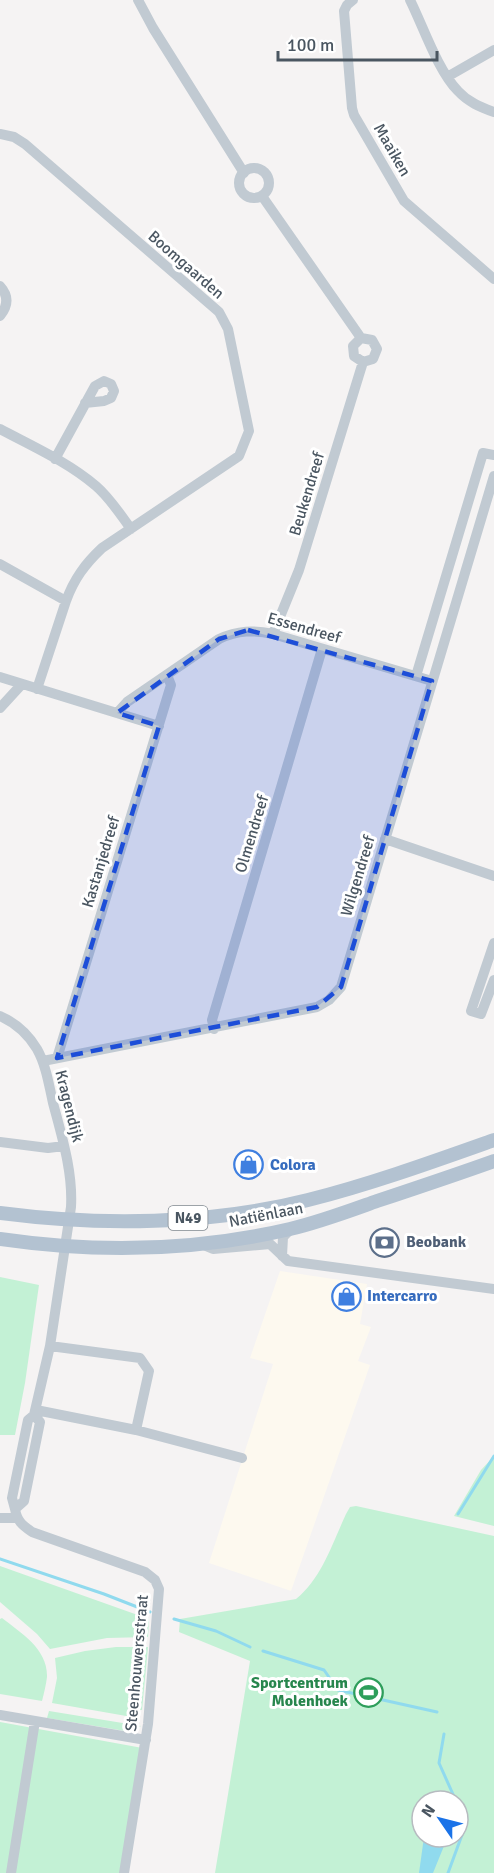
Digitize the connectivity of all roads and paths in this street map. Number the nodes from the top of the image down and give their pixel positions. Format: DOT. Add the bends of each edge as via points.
graph roads {
  1 [pos="138,0"];
  2 [pos="352,0"];
  3 [pos="410,0"];
  4 [pos="494,50"];
  5 [pos="447,77"];
  6 [pos="494,112"];
  7 [pos="0,134"];
  8 [pos="244,173"];
  9 [pos="262,196"];
  10 [pos="494,279"];
  11 [pos="0,286"];
  12 [pos="0,316"];
  13 [pos="361,338"];
  14 [pos="363,362"];
  15 [pos="85,403"];
  16 [pos="0,429"];
  17 [pos="494,455"];
  18 [pos="55,459"];
  19 [pos="494,476"];
  20 [pos="131,529"];
  21 [pos="0,564"];
  22 [pos="66,601"];
  23 [pos="273,634"];
  24 [pos="322,649"];
  25 [pos="167,675"];
  26 [pos="416,676"];
  27 [pos="0,677"];
  28 [pos="432,681"];
  29 [pos="22,684"];
  30 [pos="37,689"];
  31 [pos="0,708"];
  32 [pos="117,713"];
  33 [pos="159,726"];
  34 [pos="385,839"];
  35 [pos="494,876"];
  36 [pos="494,943"];
  37 [pos="494,980"];
  38 [pos="0,1016"];
  39 [pos="214,1029"];
  40 [pos="57,1058"];
  41 [pos="43,1061"];
  42 [pos="494,1140"];
  43 [pos="0,1142"];
  44 [pos="64,1146"];
  45 [pos="494,1161"];
  46 [pos="0,1213"];
  47 [pos="68,1221"];
  48 [pos="291,1229"];
  49 [pos="0,1239"];
  50 [pos="199,1243"];
  51 [pos="65,1247"];
  52 [pos="282,1252"];
  53 [pos="494,1289"];
  54 [pos="50,1346"];
  55 [pos="35,1413"];
  56 [pos="136,1430"];
  57 [pos="242,1458"];
  58 [pos="16,1513"];
  59 [pos="0,1518"];
  60 [pos="0,1715"];
  61 [pos="35,1721"];
  62 [pos="146,1740"];
  63 [pos="11,1873"];
  64 [pos="124,1873"];
  1 -- 8 [label="street, Beukendreef"];
  2 -- 10 [label="street, Maaiken" via="344,11 354,115 404,201"];
  3 -- 5 [label="street"];
  4 -- 5 [label="street"];
  5 -- 6 [label="street" via="466,99"];
  7 -- 20 [label="street, Boomgaarden" via="25,144 219,312 228,329 249,431 239,456"];
  8 -- 9 [label="street, Beukendreef" via="240,189 246,196"];
  8 -- 9 [label="street" via="255,168 266,174 269,186"];
  9 -- 13 [label="street, Beukendreef"];
  11 -- 12 [label="street" via="7,300"];
  13 -- 14 [label="street, Beukendreef" via="353,346 354,356"];
  13 -- 14 [label="street, Beukendreef" via="372,340 377,349 373,359"];
  14 -- 23 [label="street, Beukendreef" via="299,570"];
  15 -- 18 [label="street"];
  16 -- 18 [label="street"];
  17 -- 26 [label="street" via="483,453"];
  18 -- 20 [label="street" via="96,486"];
  19 -- 28 [label="street, Wilgendreef"];
  20 -- 22 [label="street, Boomgaarden" via="85,564"];
  21 -- 22 [label="street"];
  22 -- 30 [label="street, Boomgaarden"];
  23 -- 24 [label="street, Essendreef"];
  23 -- 25 [label="street, Essendreef" via="248,630 230,634"];
  24 -- 26 [label="street, Essendreef"];
  24 -- 39 [label="street, Olmendreef" via="212,1020"];
  25 -- 32 [label="street, Essendreef"];
  25 -- 33 [label="street, Kastanjedreef" via="171,685"];
  26 -- 28 [label="street, Essendreef"];
  27 -- 29 [label="street"];
  28 -- 34 [label="street, Wilgendreef"];
  29 -- 30 [label="street"];
  29 -- 31 [label="street"];
  30 -- 32 [label="street"];
  32 -- 33 [label="street"];
  33 -- 40 [label="street, Kastanjedreef"];
  34 -- 35 [label="street"];
  34 -- 39 [label="street, Wilgendreef" via="340,987 317,1007"];
  36 -- 37 [label="street" via="471,1011 481,1014"];
  38 -- 41 [label="street, Kragendijk" via="24,1032"];
  39 -- 40 [label="street, Wilgendreef"];
  40 -- 41 [label="street, Wilgendreef"];
  41 -- 44 [label="street, Kragendijk"];
  42 -- 47 [label="main road, Natiënlaan / N49" via="384,1178 282,1205 199,1217"];
  43 -- 44 [label="street"];
  44 -- 47 [label="street, Kragendijk" via="71,1185"];
  45 -- 48 [label="main road, Natiënlaan / N49"];
  46 -- 47 [label="main road, Natiënlaan / N49"];
  47 -- 51 [label="street"];
  48 -- 50 [label="main road, Natiënlaan / N49"];
  48 -- 52 [label="street" via="283,1238"];
  49 -- 51 [label="main road, Natiënlaan / N49"];
  50 -- 51 [label="main road, Natiënlaan / N49" via="123,1249"];
  50 -- 52 [label="street" via="213,1250 270,1244"];
  51 -- 54 [label="street"];
  52 -- 53 [label="street" via="288,1261"];
  54 -- 55 [label="street"];
  54 -- 56 [label="street" via="140,1358 149,1371"];
  55 -- 56 [label="street"];
  55 -- 58 [label="street" via="40,1422 24,1501"];
  56 -- 57 [label="street"];
  58 -- 59 [label="street"];
  58 -- 62 [label="street, Steenhouwersstraat" via="22,1525 32,1532 145,1572 155,1580 159,1589"];
  60 -- 61 [label="street"];
  61 -- 62 [label="street"];
  61 -- 63 [label="street"];
  62 -- 64 [label="street, Steenhouwersstraat"];
}
